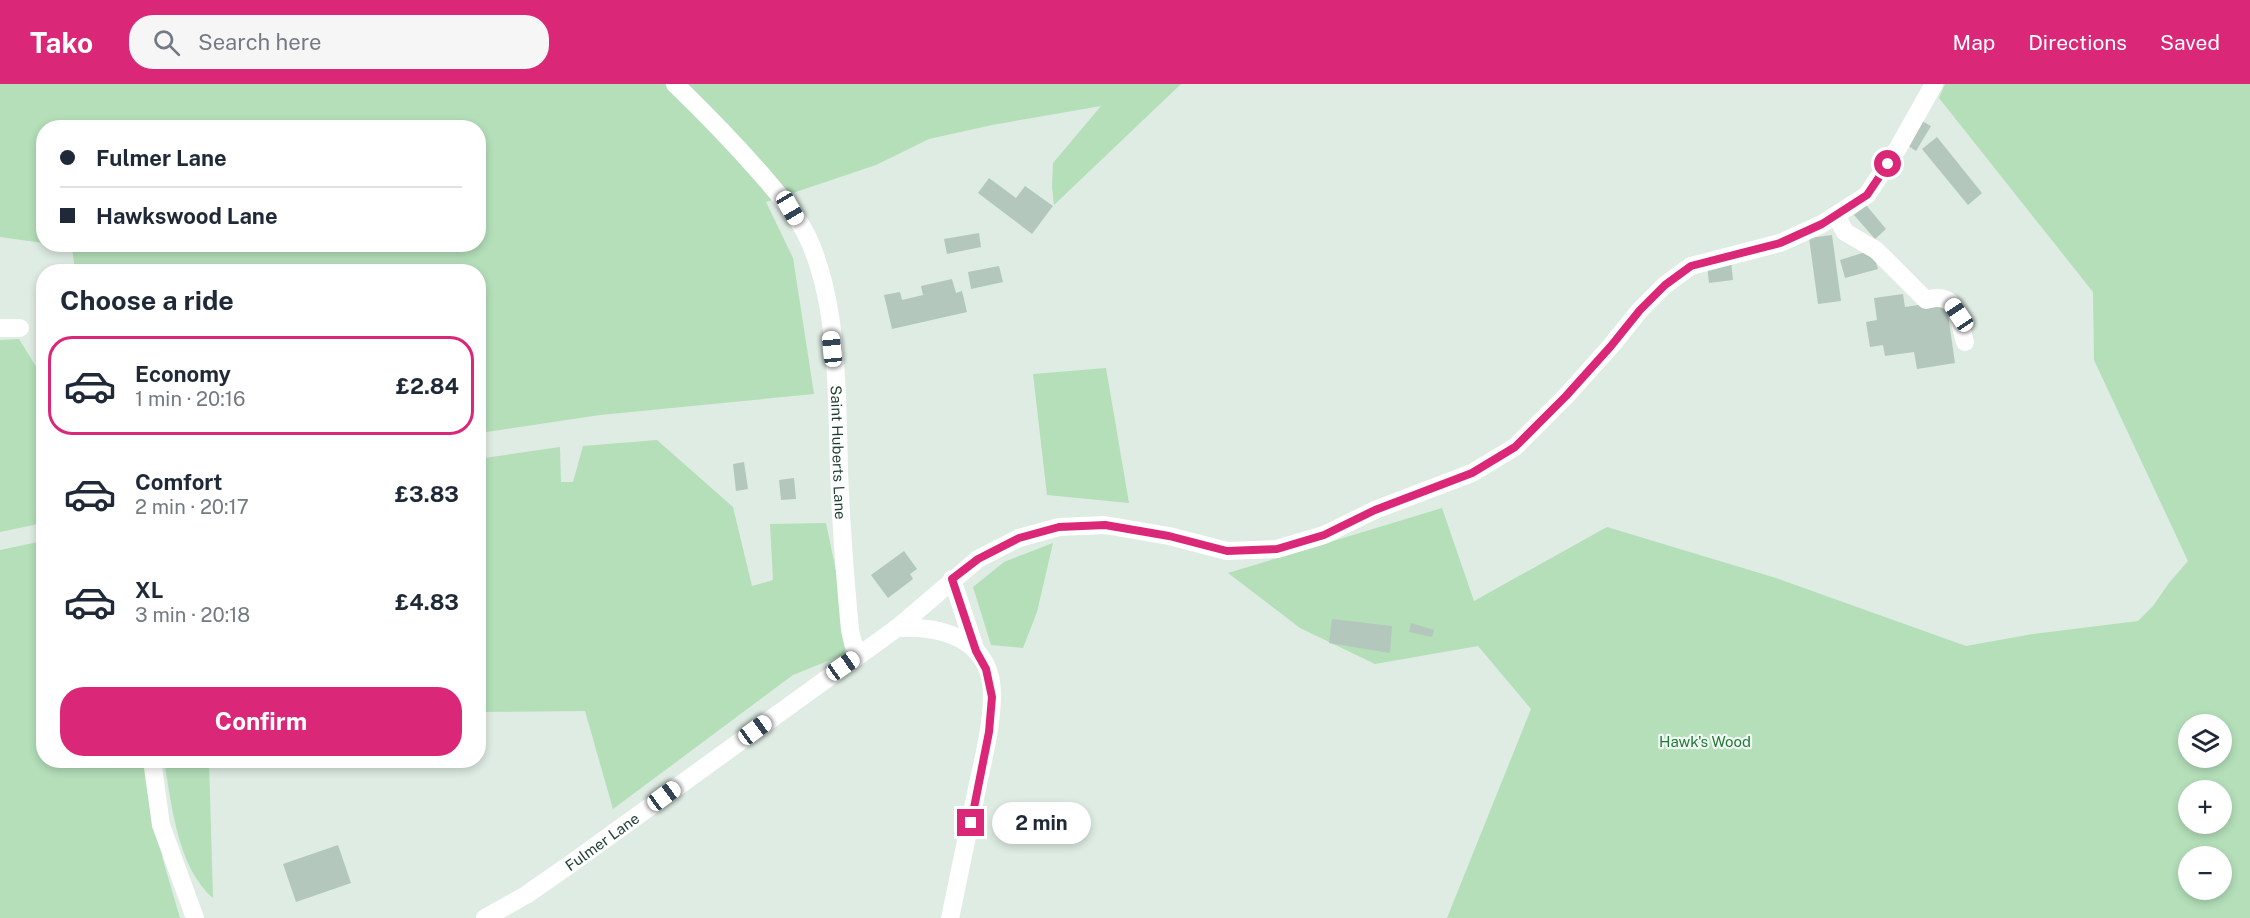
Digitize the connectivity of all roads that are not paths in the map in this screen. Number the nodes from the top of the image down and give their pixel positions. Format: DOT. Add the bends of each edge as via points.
graph roads {
  1 [pos="675,84"];
  2 [pos="1934,84"];
  3 [pos="1836,215"];
  4 [pos="0,328"];
  5 [pos="20,328"];
  6 [pos="1965,342"];
  7 [pos="952,579"];
  8 [pos="897,628"];
  9 [pos="976,651"];
  10 [pos="860,654"];
  11 [pos="153,768"];
  12 [pos="195,918"];
  13 [pos="485,918"];
  14 [pos="950,918"];
  1 -- 10 [label="street, Saint Huberts Lane" via="724,131 790,208 808,238 821,275 836,387 850,630"];
  2 -- 3 [label="street, Fulmer Lane" via="1867,195"];
  3 -- 6 [label="street" via="1845,232 1876,250 1926,300 1937,296 1951,302 1959,315"];
  3 -- 7 [label="street, Fulmer Lane" via="1780,243 1691,266 1640,310 1566,396 1515,447 1472,473 1375,510 1324,535 1277,549 1227,551 1105,525 1059,527 1019,538 978,559"];
  4 -- 5 [label="street"];
  7 -- 8 [label="street, Fulmer Lane"];
  7 -- 9 [label="street"];
  8 -- 9 [label="street" via="946,632"];
  8 -- 10 [label="street, Fulmer Lane"];
  9 -- 14 [label="street" via="986,669 992,697 989,732"];
  10 -- 13 [label="street, Fulmer Lane" via="572,863"];
  11 -- 12 [label="street" via="161,825"];
}
